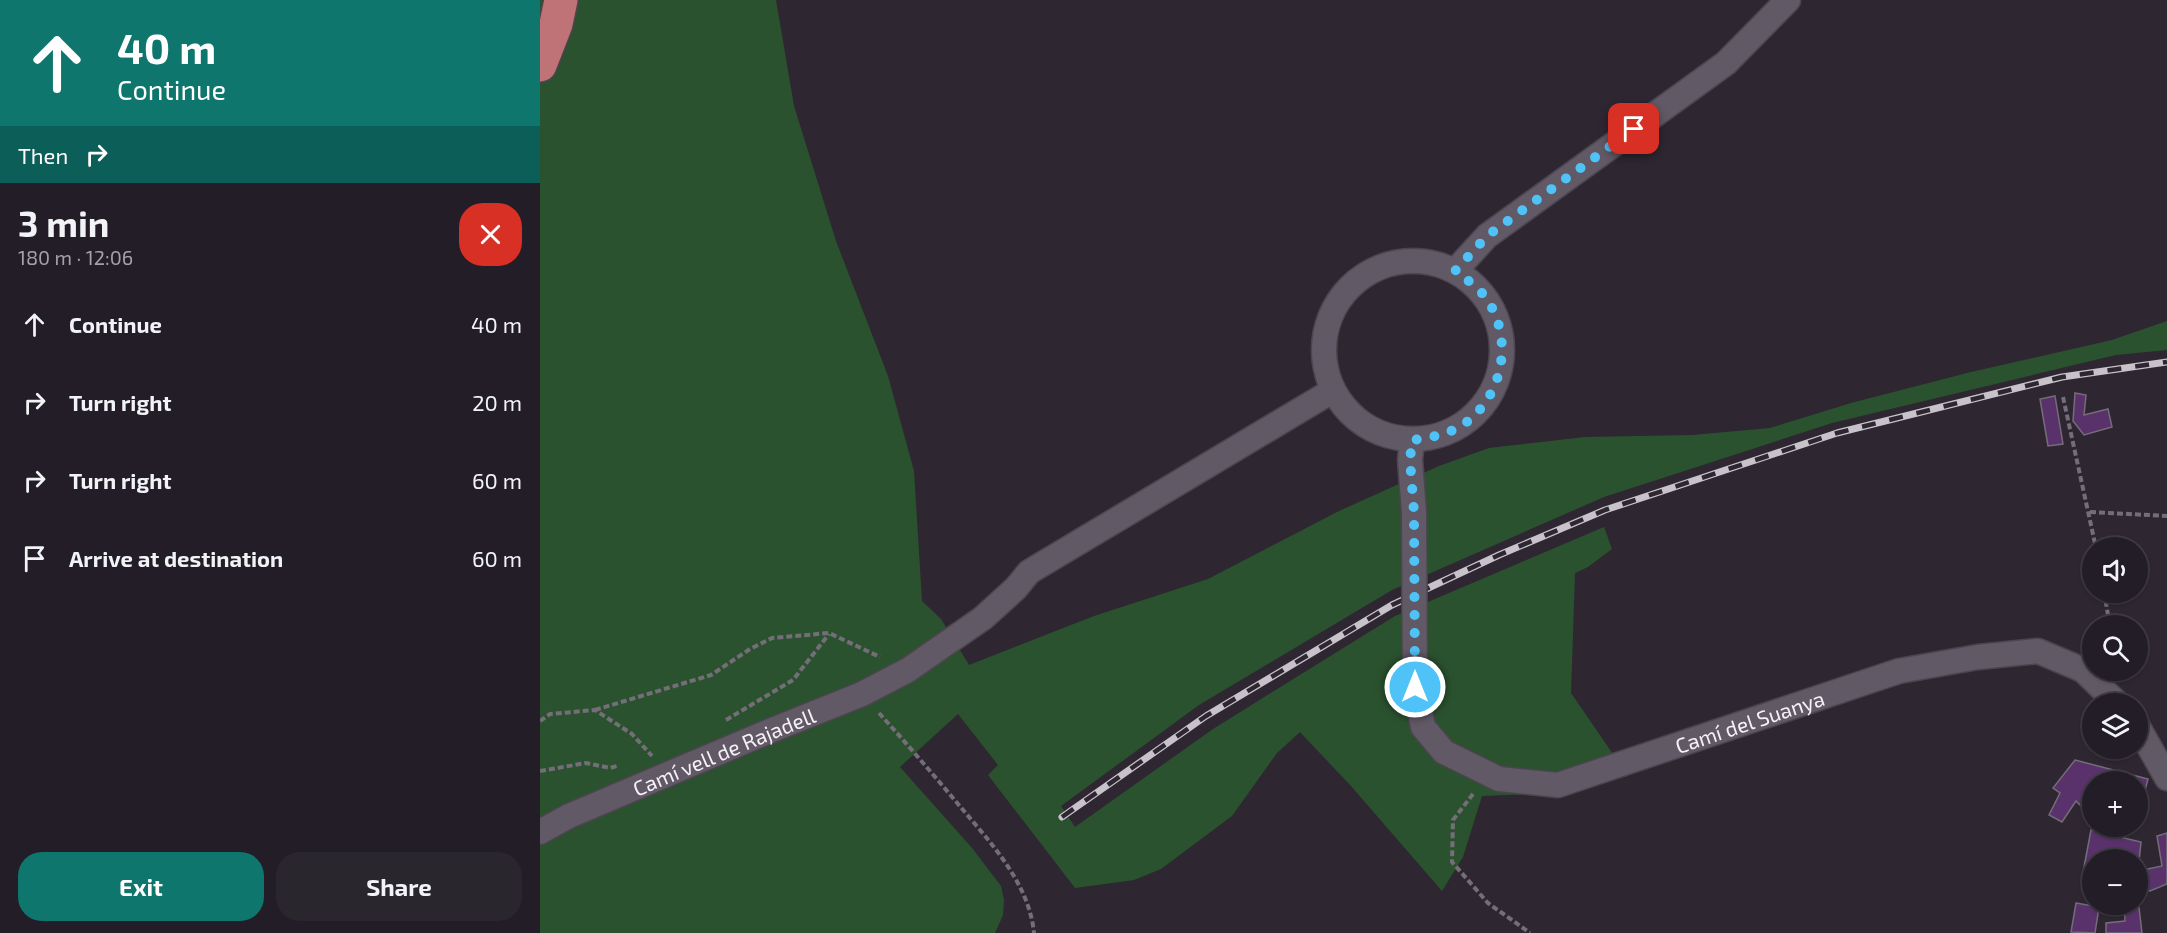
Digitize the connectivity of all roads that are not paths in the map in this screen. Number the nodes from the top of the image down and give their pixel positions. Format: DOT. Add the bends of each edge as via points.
graph roads {
  1 [pos="561,0"];
  2 [pos="1788,0"];
  3 [pos="540,65"];
  4 [pos="1455,271"];
  5 [pos="1332,391"];
  6 [pos="1412,440"];
  7 [pos="2107,693"];
  8 [pos="2148,745"];
  9 [pos="2167,778"];
  10 [pos="540,832"];
  1 -- 3 [label="highway"];
  2 -- 4 [label="street" via="1726,63 1487,236"];
  4 -- 5 [label="street" via="1433,263 1386,264 1347,289 1332,312 1324,338 1324,365"];
  4 -- 6 [label="street" via="1472,283 1496,317 1502,338 1502,363 1494,388 1480,409 1461,426 1438,436"];
  5 -- 6 [label="street" via="1346,411 1365,427 1388,437"];
  5 -- 10 [label="street, Camí vell de Rajadell" via="1029,572 983,618 908,670 862,694 569,816"];
  6 -- 7 [label="street, Camí del Suanya, bridge" via="1415,687 1423,726 1444,752 1498,779 1558,784 1899,671 2002,655 2037,651 2083,670"];
  8 -- 9 [label="street"];
}
